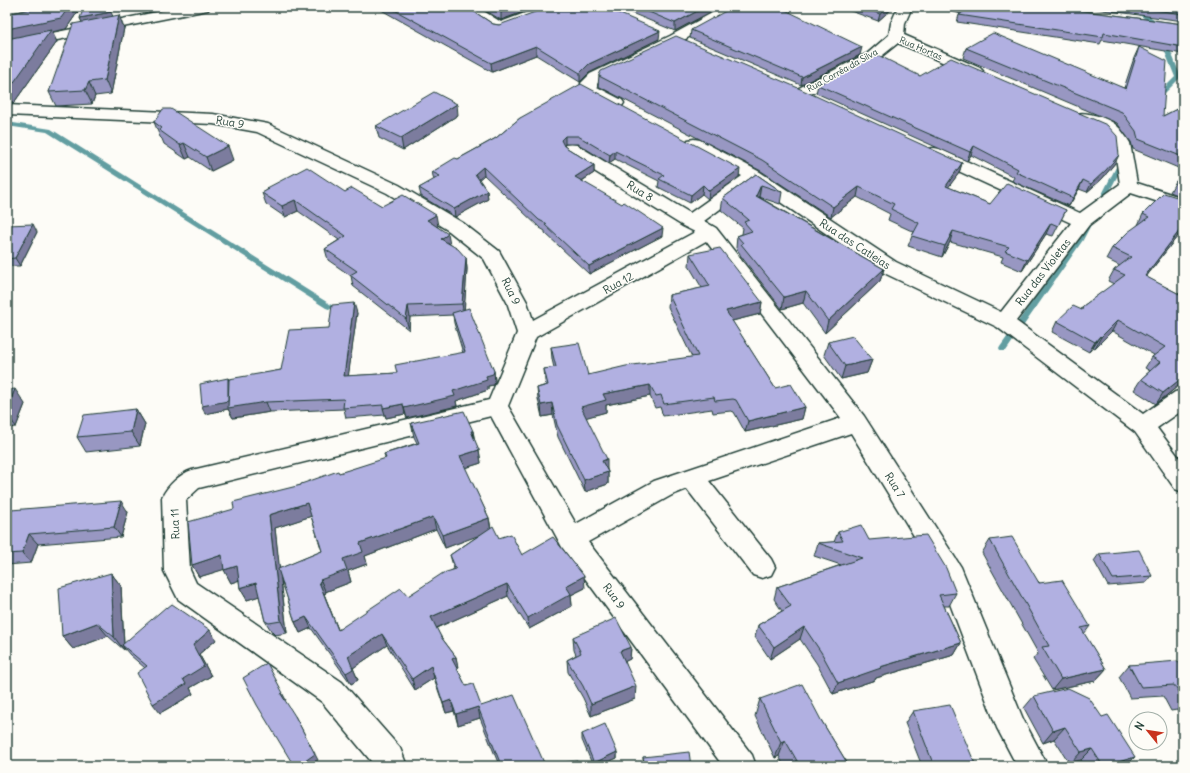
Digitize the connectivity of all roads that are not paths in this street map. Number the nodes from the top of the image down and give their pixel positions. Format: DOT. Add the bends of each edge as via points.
graph roads {
  1 [pos="203,7"];
  2 [pos="467,7"];
  3 [pos="554,7"];
  4 [pos="733,7"];
  5 [pos="905,7"];
  6 [pos="655,30"];
  7 [pos="896,37"];
  8 [pos="676,39"];
  9 [pos="7,46"];
  10 [pos="696,48"];
  11 [pos="989,77"];
  12 [pos="801,93"];
  13 [pos="7,110"];
  14 [pos="630,110"];
  15 [pos="1067,110"];
  16 [pos="678,136"];
  17 [pos="571,149"];
  18 [pos="923,149"];
  19 [pos="754,176"];
  20 [pos="1129,186"];
  21 [pos="1183,204"];
  22 [pos="1082,221"];
  23 [pos="690,222"];
  24 [pos="709,232"];
  25 [pos="1004,322"];
  26 [pos="527,333"];
  27 [pos="1183,398"];
  28 [pos="497,406"];
  29 [pos="856,422"];
  30 [pos="1143,426"];
  31 [pos="692,477"];
  32 [pos="1183,482"];
  33 [pos="571,539"];
  34 [pos="762,567"];
  35 [pos="392,766"];
  36 [pos="741,766"];
  37 [pos="1033,766"];
  1 -- 9 [label="street"];
  2 -- 3 [label="street" via="500,28"];
  4 -- 8 [label="street"];
  5 -- 7 [label="street" via="898,23"];
  6 -- 8 [label="street"];
  7 -- 11 [label="street, Rua Hortas"];
  7 -- 12 [label="street, Rua Corrêa da Silva" via="873,56"];
  8 -- 10 [label="street"];
  8 -- 14 [label="street" via="595,77 589,83 589,88"];
  13 -- 26 [label="street, Rua 9" via="213,119 262,128 393,189 456,227 492,255 517,302"];
  15 -- 20 [label="street" via="1110,128 1122,143"];
  16 -- 19 [label="street, Rua das Catleias"];
  17 -- 23 [label="street, Rua 8"];
  18 -- 22 [label="street"];
  19 -- 23 [label="street"];
  19 -- 25 [label="street, Rua das Catleias" via="889,267"];
  20 -- 21 [label="street"];
  20 -- 22 [label="street, Rua das Violetas"];
  22 -- 25 [label="street, Rua das Violetas"];
  23 -- 24 [label="street, Rua 8"];
  24 -- 26 [label="street, Rua 12"];
  24 -- 29 [label="street, Rua 7"];
  25 -- 30 [label="street, Rua das Catleias"];
  26 -- 28 [label="street"];
  27 -- 30 [label="street"];
  28 -- 33 [label="street, Rua 9"];
  28 -- 35 [label="street, Rua 11" via="192,480 174,497 177,571 187,591 332,692 389,759"];
  29 -- 31 [label="street"];
  29 -- 37 [label="street, Rua 7" via="952,575 1012,728"];
  30 -- 32 [label="street, Rua das Catleias"];
  31 -- 33 [label="street" via="663,488"];
  31 -- 34 [label="street"];
  33 -- 36 [label="street, Rua 9"];
}
